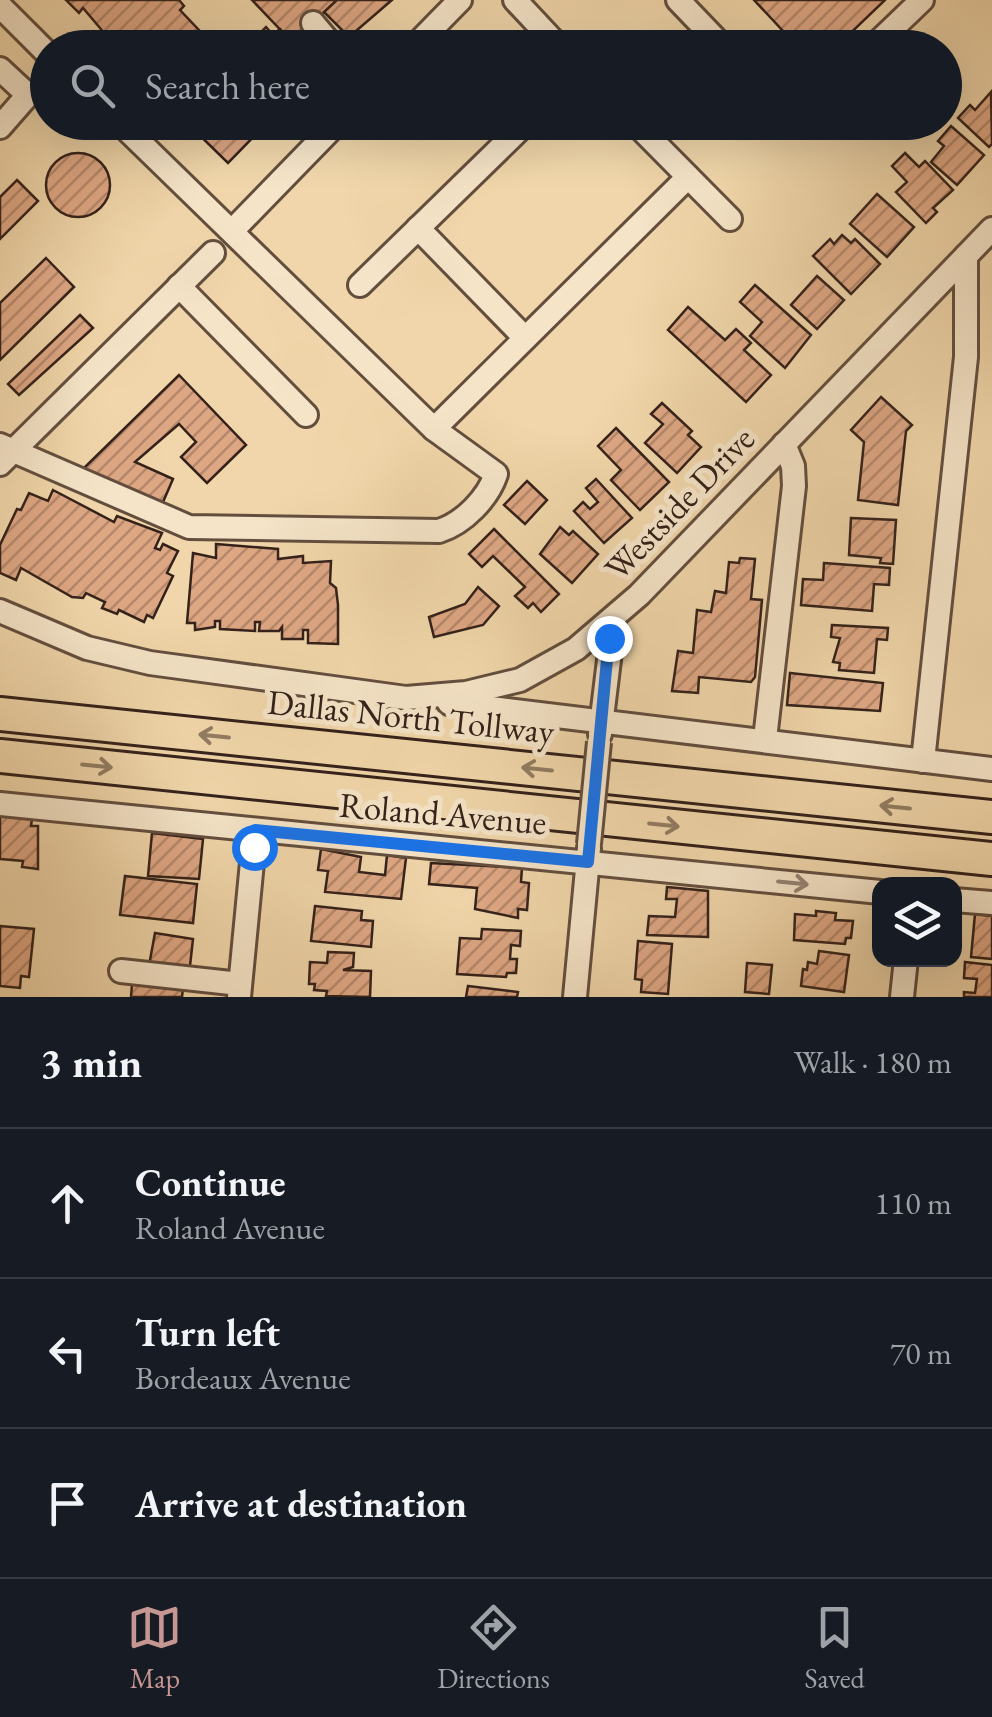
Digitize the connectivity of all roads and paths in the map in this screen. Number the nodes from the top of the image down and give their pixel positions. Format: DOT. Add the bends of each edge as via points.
graph roads {
  1 [pos="460,0"];
  2 [pos="515,0"];
  3 [pos="678,0"];
  4 [pos="922,0"];
  5 [pos="0,6"];
  6 [pos="312,23"];
  7 [pos="318,30"];
  8 [pos="431,30"];
  9 [pos="543,30"];
  10 [pos="707,30"];
  11 [pos="891,30"];
  12 [pos="30,36"];
  13 [pos="0,68"];
  14 [pos="0,127"];
  15 [pos="138,140"];
  16 [pos="320,140"];
  17 [pos="508,140"];
  18 [pos="651,140"];
  19 [pos="688,178"];
  20 [pos="730,219"];
  21 [pos="418,228"];
  22 [pos="992,229"];
  23 [pos="232,231"];
  24 [pos="212,252"];
  25 [pos="966,256"];
  26 [pos="360,284"];
  27 [pos="179,286"];
  28 [pos="524,338"];
  29 [pos="306,415"];
  30 [pos="434,430"];
  31 [pos="784,444"];
  32 [pos="4,453"];
  33 [pos="0,611"];
  34 [pos="614,619"];
  35 [pos="406,698"];
  36 [pos="0,714"];
  37 [pos="600,731"];
  38 [pos="765,739"];
  39 [pos="0,756"];
  40 [pos="922,761"];
  41 [pos="992,769"];
  42 [pos="0,804"];
  43 [pos="992,816"];
  44 [pos="255,830"];
  45 [pos="588,853"];
  46 [pos="992,858"];
  47 [pos="872,891"];
  48 [pos="962,901"];
  49 [pos="992,903"];
  50 [pos="905,967"];
  51 [pos="121,971"];
  52 [pos="240,991"];
  53 [pos="575,997"];
  54 [pos="902,997"];
  1 -- 8 [label="street"];
  2 -- 9 [label="street"];
  3 -- 10 [label="street"];
  4 -- 11 [label="street"];
  5 -- 12 [label="street"];
  6 -- 7 [label="street"];
  13 -- 14 [label="street" via="28,95"];
  15 -- 23 [label="street"];
  16 -- 23 [label="street"];
  17 -- 21 [label="street"];
  18 -- 19 [label="street"];
  19 -- 20 [label="street"];
  19 -- 28 [label="street"];
  21 -- 26 [label="street"];
  21 -- 28 [label="street"];
  22 -- 25 [label="street, Westside Drive"];
  23 -- 30 [label="street"];
  24 -- 27 [label="street"];
  25 -- 31 [label="street, Westside Drive"];
  25 -- 40 [label="street" via="966,358"];
  27 -- 29 [label="street"];
  27 -- 32 [label="street"];
  28 -- 30 [label="street"];
  30 -- 32 [label="street" via="496,474 481,501 438,530 189,527"];
  31 -- 34 [label="street, Westside Drive"];
  31 -- 38 [label="street" via="794,486"];
  33 -- 35 [label="street, Westside Drive" via="86,648 150,663"];
  34 -- 35 [label="street, Westside Drive" via="520,680"];
  34 -- 37 [label="street"];
  35 -- 37 [label="street"];
  43 -- 36 [label="highway, Dallas North Tollway, one-way"];
  37 -- 38 [label="street"];
  37 -- 45 [label="street, bridge"];
  38 -- 40 [label="street"];
  39 -- 46 [label="highway, one-way"];
  40 -- 41 [label="street"];
  42 -- 44 [label="street, Roland Avenue"];
  44 -- 45 [label="street, Roland Avenue"];
  44 -- 52 [label="street"];
  45 -- 47 [label="street, Roland Avenue, one-way"];
  45 -- 53 [label="street"];
  48 -- 49 [label="street"];
  50 -- 54 [label="street"];
  51 -- 52 [label="street"];
}
